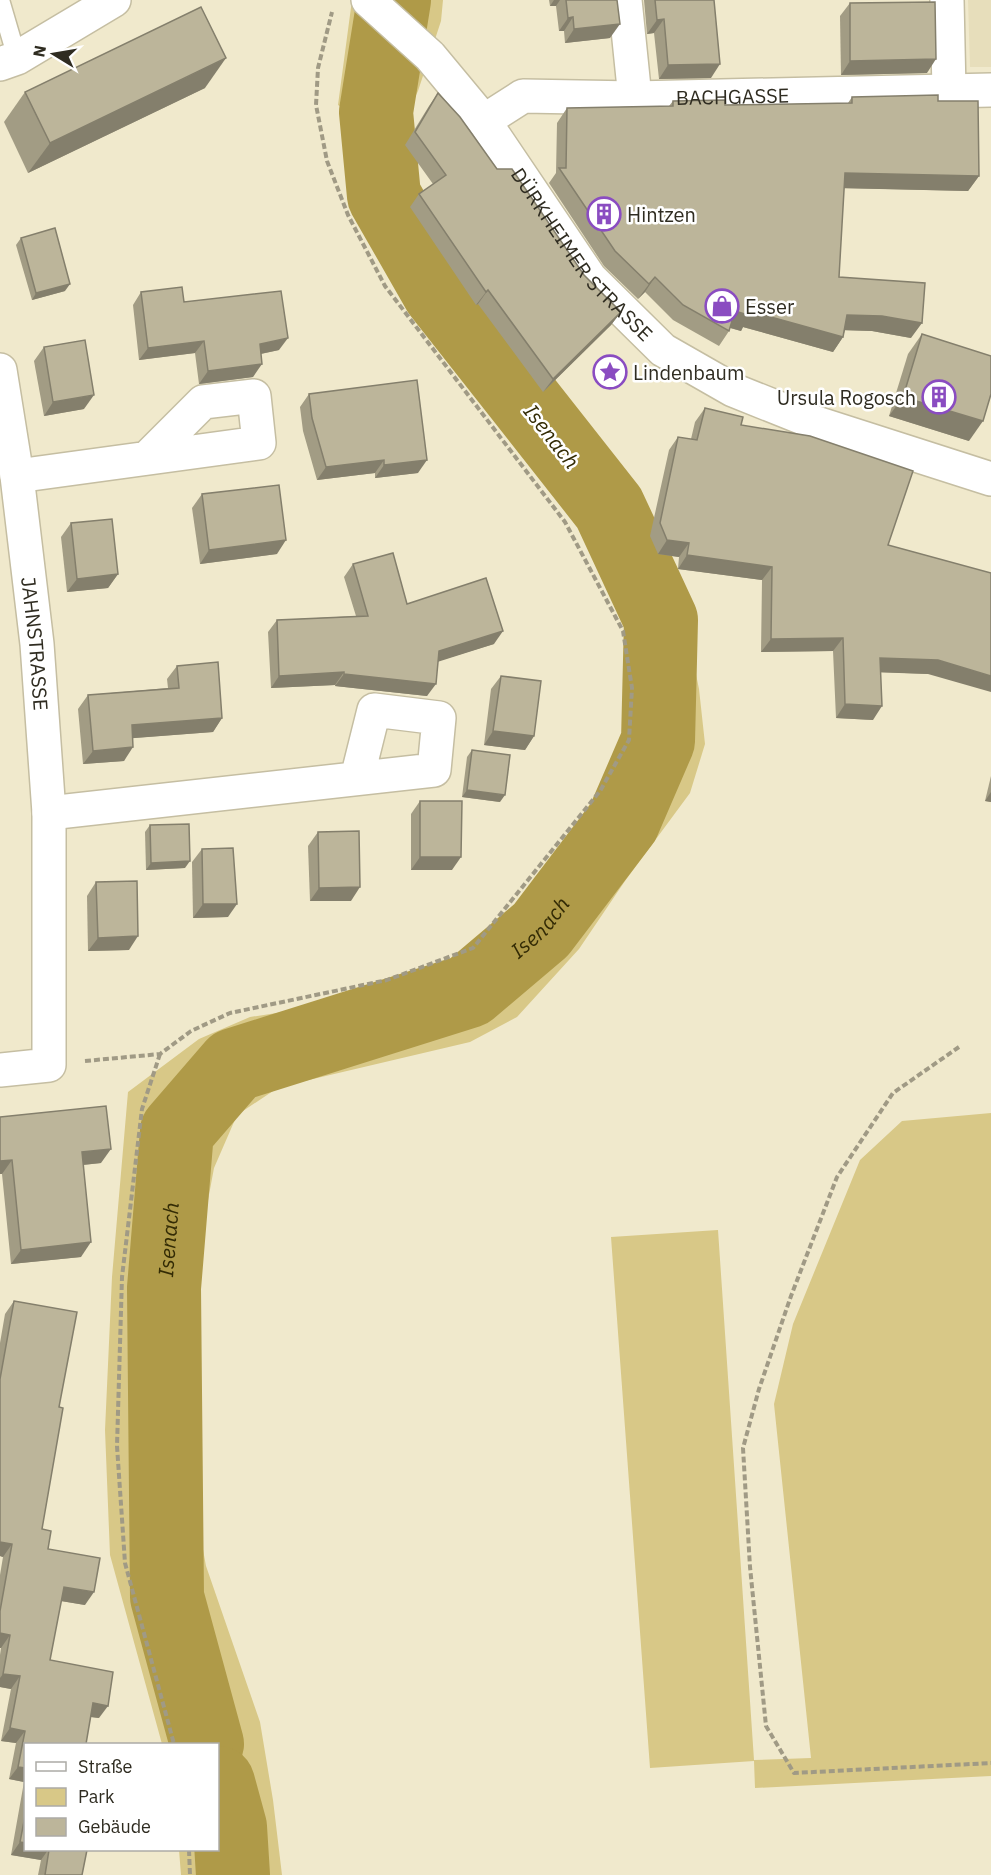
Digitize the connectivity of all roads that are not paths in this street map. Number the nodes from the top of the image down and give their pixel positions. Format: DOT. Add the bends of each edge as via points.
graph roads {
  1 [pos="0,0"];
  2 [pos="114,0"];
  3 [pos="368,0"];
  4 [pos="625,0"];
  5 [pos="947,0"];
  6 [pos="8,61"];
  7 [pos="991,90"];
  8 [pos="949,91"];
  9 [pos="635,98"];
  10 [pos="484,121"];
  11 [pos="0,370"];
  12 [pos="147,458"];
  13 [pos="17,476"];
  14 [pos="991,479"];
  15 [pos="357,778"];
  16 [pos="49,813"];
  17 [pos="0,1070"];
  1 -- 6 [label="lane"];
  2 -- 6 [label="street"];
  3 -- 10 [label="street, DÜRKHEIMER STRASSE" via="430,56"];
  4 -- 9 [label="street"];
  5 -- 8 [label="street"];
  7 -- 8 [label="street, BACHGASSE"];
  8 -- 9 [label="street, BACHGASSE"];
  9 -- 10 [label="street, BACHGASSE" via="523,96"];
  10 -- 14 [label="street, DÜRKHEIMER STRASSE" via="590,278 663,350 732,390 793,414"];
  11 -- 13 [label="street, JAHNSTRASSE"];
  12 -- 13 [label="street"];
  13 -- 16 [label="street, JAHNSTRASSE" via="37,644"];
  15 -- 16 [label="street"];
  16 -- 17 [label="street, JAHNSTRASSE" via="49,1065"];
}
